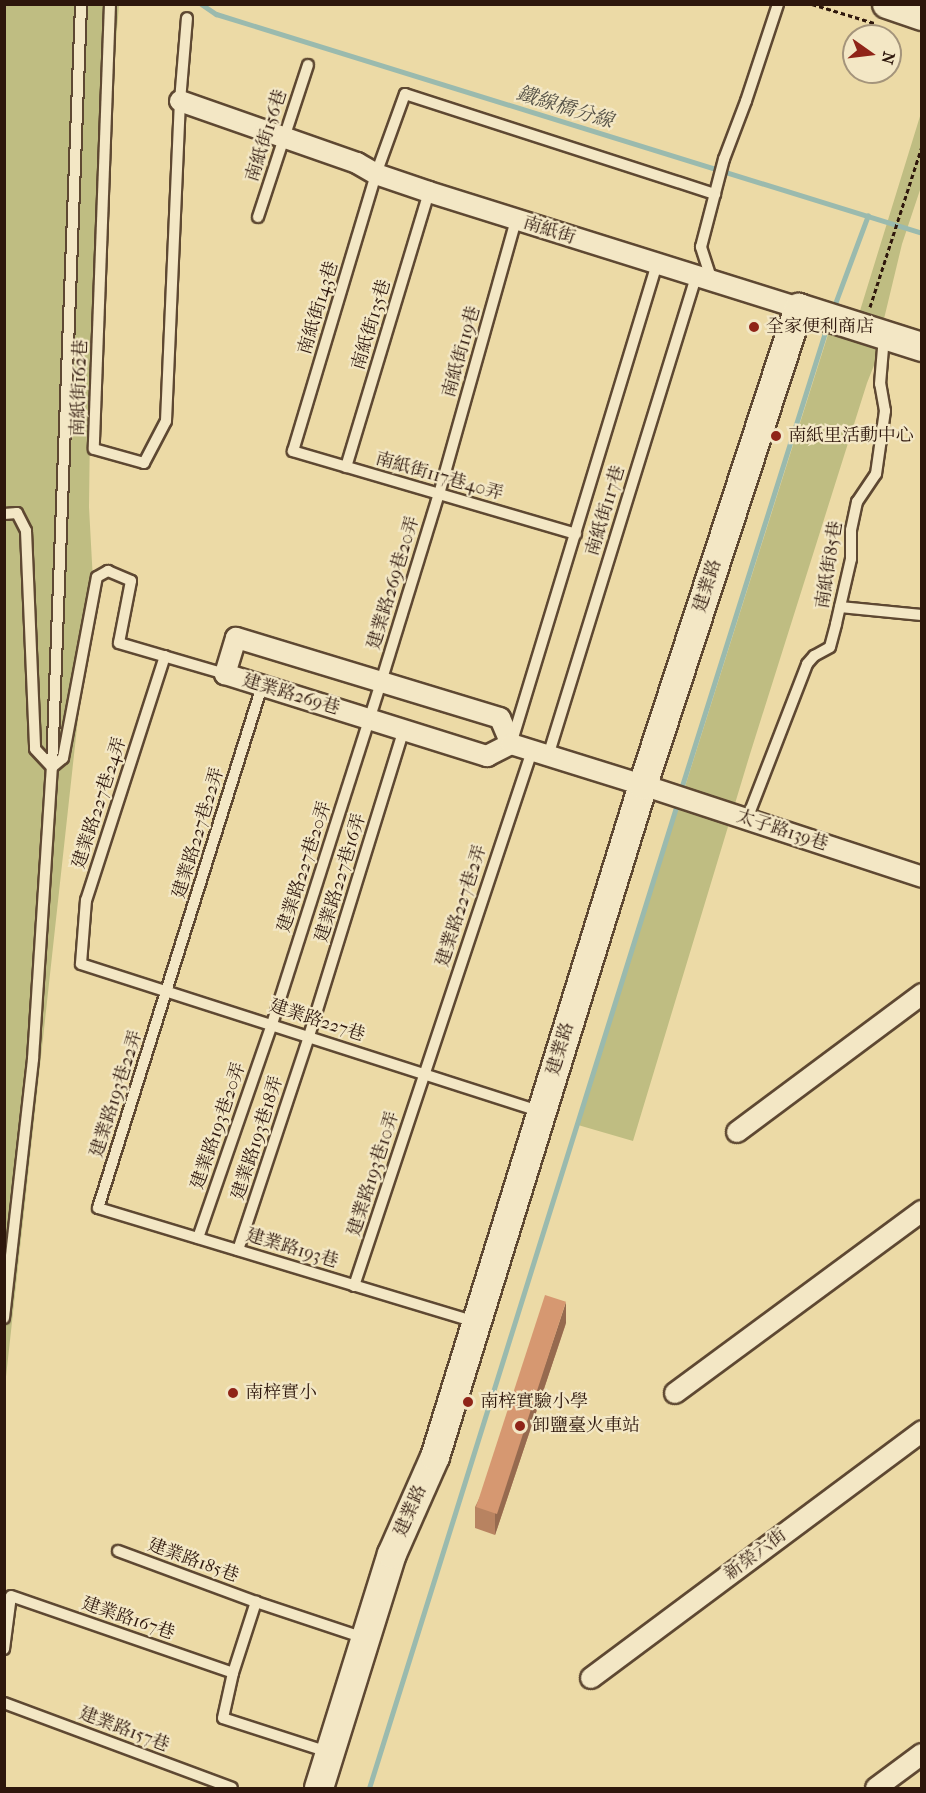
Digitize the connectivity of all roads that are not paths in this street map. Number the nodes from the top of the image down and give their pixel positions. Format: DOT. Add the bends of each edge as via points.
graph roads {
  1 [pos="81,4"];
  2 [pos="110,4"];
  3 [pos="778,4"];
  4 [pos="882,14"];
  5 [pos="921,16"];
  6 [pos="187,18"];
  7 [pos="308,65"];
  8 [pos="180,101"];
  9 [pos="284,138"];
  10 [pos="376,174"];
  11 [pos="429,192"];
  12 [pos="715,194"];
  13 [pos="258,217"];
  14 [pos="516,220"];
  15 [pos="657,265"];
  16 [pos="704,279"];
  17 [pos="799,309"];
  18 [pos="874,332"];
  19 [pos="921,348"];
  20 [pos="293,451"];
  21 [pos="346,467"];
  22 [pos="439,494"];
  23 [pos="4,514"];
  24 [pos="576,534"];
  25 [pos="840,607"];
  26 [pos="921,615"];
  27 [pos="165,656"];
  28 [pos="225,674"];
  29 [pos="381,682"];
  30 [pos="262,686"];
  31 [pos="369,719"];
  32 [pos="404,730"];
  33 [pos="511,744"];
  34 [pos="540,753"];
  35 [pos="52,767"];
  36 [pos="643,785"];
  37 [pos="747,819"];
  38 [pos="921,877"];
  39 [pos="81,964"];
  40 [pos="167,991"];
  41 [pos="921,994"];
  42 [pos="272,1024"];
  43 [pos="309,1036"];
  44 [pos="424,1072"];
  45 [pos="541,1112"];
  46 [pos="737,1132"];
  47 [pos="98,1208"];
  48 [pos="921,1211"];
  49 [pos="198,1238"];
  50 [pos="238,1250"];
  51 [pos="354,1286"];
  52 [pos="4,1318"];
  53 [pos="476,1322"];
  54 [pos="675,1393"];
  55 [pos="921,1431"];
  56 [pos="118,1551"];
  57 [pos="256,1602"];
  58 [pos="364,1638"];
  59 [pos="4,1649"];
  60 [pos="233,1673"];
  61 [pos="591,1678"];
  62 [pos="4,1703"];
  63 [pos="330,1753"];
  64 [pos="921,1754"];
  65 [pos="232,1788"];
  66 [pos="319,1788"];
  67 [pos="876,1788"];
  1 -- 35 [label="lane"];
  2 -- 8 [label="lane, 南紙街162巷" via="94,449 144,463 166,422"];
  3 -- 12 [label="lane"];
  4 -- 5 [label="street"];
  6 -- 8 [label="lane, 南紙街162巷"];
  7 -- 9 [label="lane, 南紙街156巷"];
  8 -- 9 [label="street, 南紙街"];
  9 -- 10 [label="street, 南紙街" via="357,163"];
  9 -- 13 [label="lane, 南紙街156巷"];
  10 -- 11 [label="street, 南紙街"];
  10 -- 12 [label="lane, 南紙街143巷" via="405,94"];
  10 -- 20 [label="lane, 南紙街143巷"];
  11 -- 14 [label="street, 南紙街"];
  11 -- 21 [label="lane, 南紙街135巷"];
  12 -- 16 [label="lane" via="701,247"];
  14 -- 15 [label="street, 南紙街"];
  14 -- 22 [label="lane, 南紙街119巷"];
  15 -- 16 [label="street, 南紙街"];
  15 -- 24 [label="lane, 南紙街117巷"];
  16 -- 17 [label="street, 南紙街"];
  16 -- 34 [label="lane, 南紙街117巷"];
  17 -- 18 [label="street, 南紙街"];
  17 -- 36 [label="street, 建業路"];
  18 -- 19 [label="street, 南紙街"];
  18 -- 25 [label="lane, 南紙街85巷" via="885,411 876,474 857,502 851,559"];
  20 -- 21 [label="lane, 南紙街117巷40弄"];
  21 -- 22 [label="lane, 南紙街117巷40弄"];
  22 -- 24 [label="lane, 南紙街117巷40弄"];
  22 -- 29 [label="lane, 建業路269巷20弄"];
  23 -- 35 [label="lane" via="17,513 26,531 35,749"];
  24 -- 33 [label="lane, 南紙街117巷"];
  25 -- 26 [label="lane"];
  25 -- 37 [label="lane, 南紙街85巷" via="830,647 807,664"];
  27 -- 28 [label="lane"];
  27 -- 35 [label="lane" via="119,643 131,580 108,571 97,577 63,758"];
  27 -- 39 [label="lane, 建業路227巷24弄" via="86,900"];
  28 -- 29 [label="street, 建業路269巷" via="236,638"];
  28 -- 30 [label="street, 建業路269巷"];
  29 -- 31 [label="lane, 建業路269巷20弄"];
  29 -- 33 [label="street, 建業路269巷" via="500,718"];
  30 -- 31 [label="street, 建業路269巷"];
  30 -- 40 [label="lane, 建業路227巷22弄"];
  31 -- 32 [label="street, 建業路269巷"];
  31 -- 42 [label="lane, 建業路227巷20弄"];
  32 -- 33 [label="street, 建業路269巷" via="487,756"];
  32 -- 43 [label="lane, 建業路227巷16弄"];
  33 -- 34 [label="street"];
  34 -- 36 [label="street"];
  34 -- 44 [label="lane, 建業路227巷2弄"];
  35 -- 52 [label="lane" via="33,1059"];
  36 -- 37 [label="street, 太子路139巷"];
  36 -- 45 [label="street, 建業路"];
  37 -- 38 [label="street, 太子路139巷"];
  39 -- 40 [label="lane, 建業路227巷"];
  40 -- 42 [label="lane, 建業路227巷"];
  40 -- 47 [label="lane, 建業路193巷22弄"];
  41 -- 46 [label="street"];
  42 -- 43 [label="lane, 建業路227巷"];
  42 -- 49 [label="lane, 建業路193巷20弄"];
  43 -- 44 [label="lane, 建業路227巷"];
  43 -- 50 [label="lane, 建業路193巷18弄"];
  44 -- 45 [label="lane, 建業路227巷"];
  44 -- 51 [label="lane, 建業路193巷10弄"];
  45 -- 53 [label="street, 建業路"];
  47 -- 49 [label="lane, 建業路193巷"];
  48 -- 54 [label="street"];
  49 -- 50 [label="lane, 建業路193巷"];
  50 -- 51 [label="lane, 建業路193巷"];
  51 -- 53 [label="lane, 建業路193巷"];
  53 -- 58 [label="street, 建業路" via="435,1457 392,1554"];
  55 -- 61 [label="street, 新榮六街"];
  56 -- 57 [label="lane, 建業路185巷"];
  57 -- 58 [label="lane"];
  57 -- 60 [label="lane"];
  58 -- 63 [label="street, 建業路"];
  59 -- 60 [label="lane, 建業路167巷" via="11,1596"];
  60 -- 63 [label="lane" via="223,1718"];
  62 -- 65 [label="lane, 建業路157巷"];
  63 -- 66 [label="street, 建業路"];
  64 -- 67 [label="street"];
}
